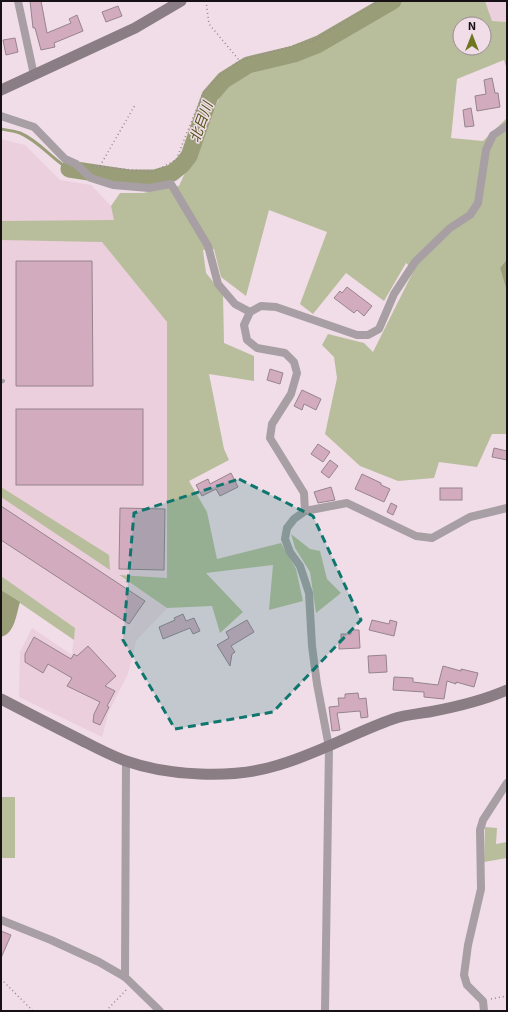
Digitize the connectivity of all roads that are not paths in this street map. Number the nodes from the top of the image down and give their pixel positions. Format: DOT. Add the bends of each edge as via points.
graph roads {
  1 [pos="18,1"];
  2 [pos="181,1"];
  3 [pos="34,75"];
  4 [pos="1,90"];
  5 [pos="1,116"];
  6 [pos="507,126"];
  7 [pos="250,312"];
  8 [pos="507,508"];
  9 [pos="305,511"];
  10 [pos="507,690"];
  11 [pos="1,699"];
  12 [pos="329,747"];
  13 [pos="126,761"];
  14 [pos="507,783"];
  15 [pos="1,920"];
  16 [pos="125,977"];
  17 [pos="160,1011"];
  18 [pos="325,1011"];
  19 [pos="484,1011"];
  1 -- 3 [label="street"];
  2 -- 3 [label="street" via="135,28"];
  3 -- 4 [label="street"];
  5 -- 7 [label="street" via="34,127 65,158 92,178 113,185 149,188 171,184 208,246 218,284 235,304"];
  6 -- 7 [label="street" via="493,135 486,150 478,203 470,215 450,228 414,262 394,294 379,329 368,335 357,335 276,307 261,306"];
  7 -- 9 [label="street" via="244,325 247,340 257,348 285,353 294,362 297,373 291,394 272,424 270,438 304,493"];
  8 -- 9 [label="street" via="470,516 432,538 416,536 347,503"];
  9 -- 12 [label="street" via="287,528 285,539 300,566 309,593 312,646"];
  10 -- 12 [label="street" via="490,698 460,706 396,718"];
  11 -- 13 [label="street"];
  12 -- 13 [label="street" via="274,767 234,774 161,770"];
  12 -- 18 [label="street"];
  13 -- 16 [label="street"];
  14 -- 19 [label="street" via="483,820 480,830 481,889 464,975 467,985 483,1001"];
  15 -- 16 [label="street" via="99,962"];
  16 -- 17 [label="street"];
}
